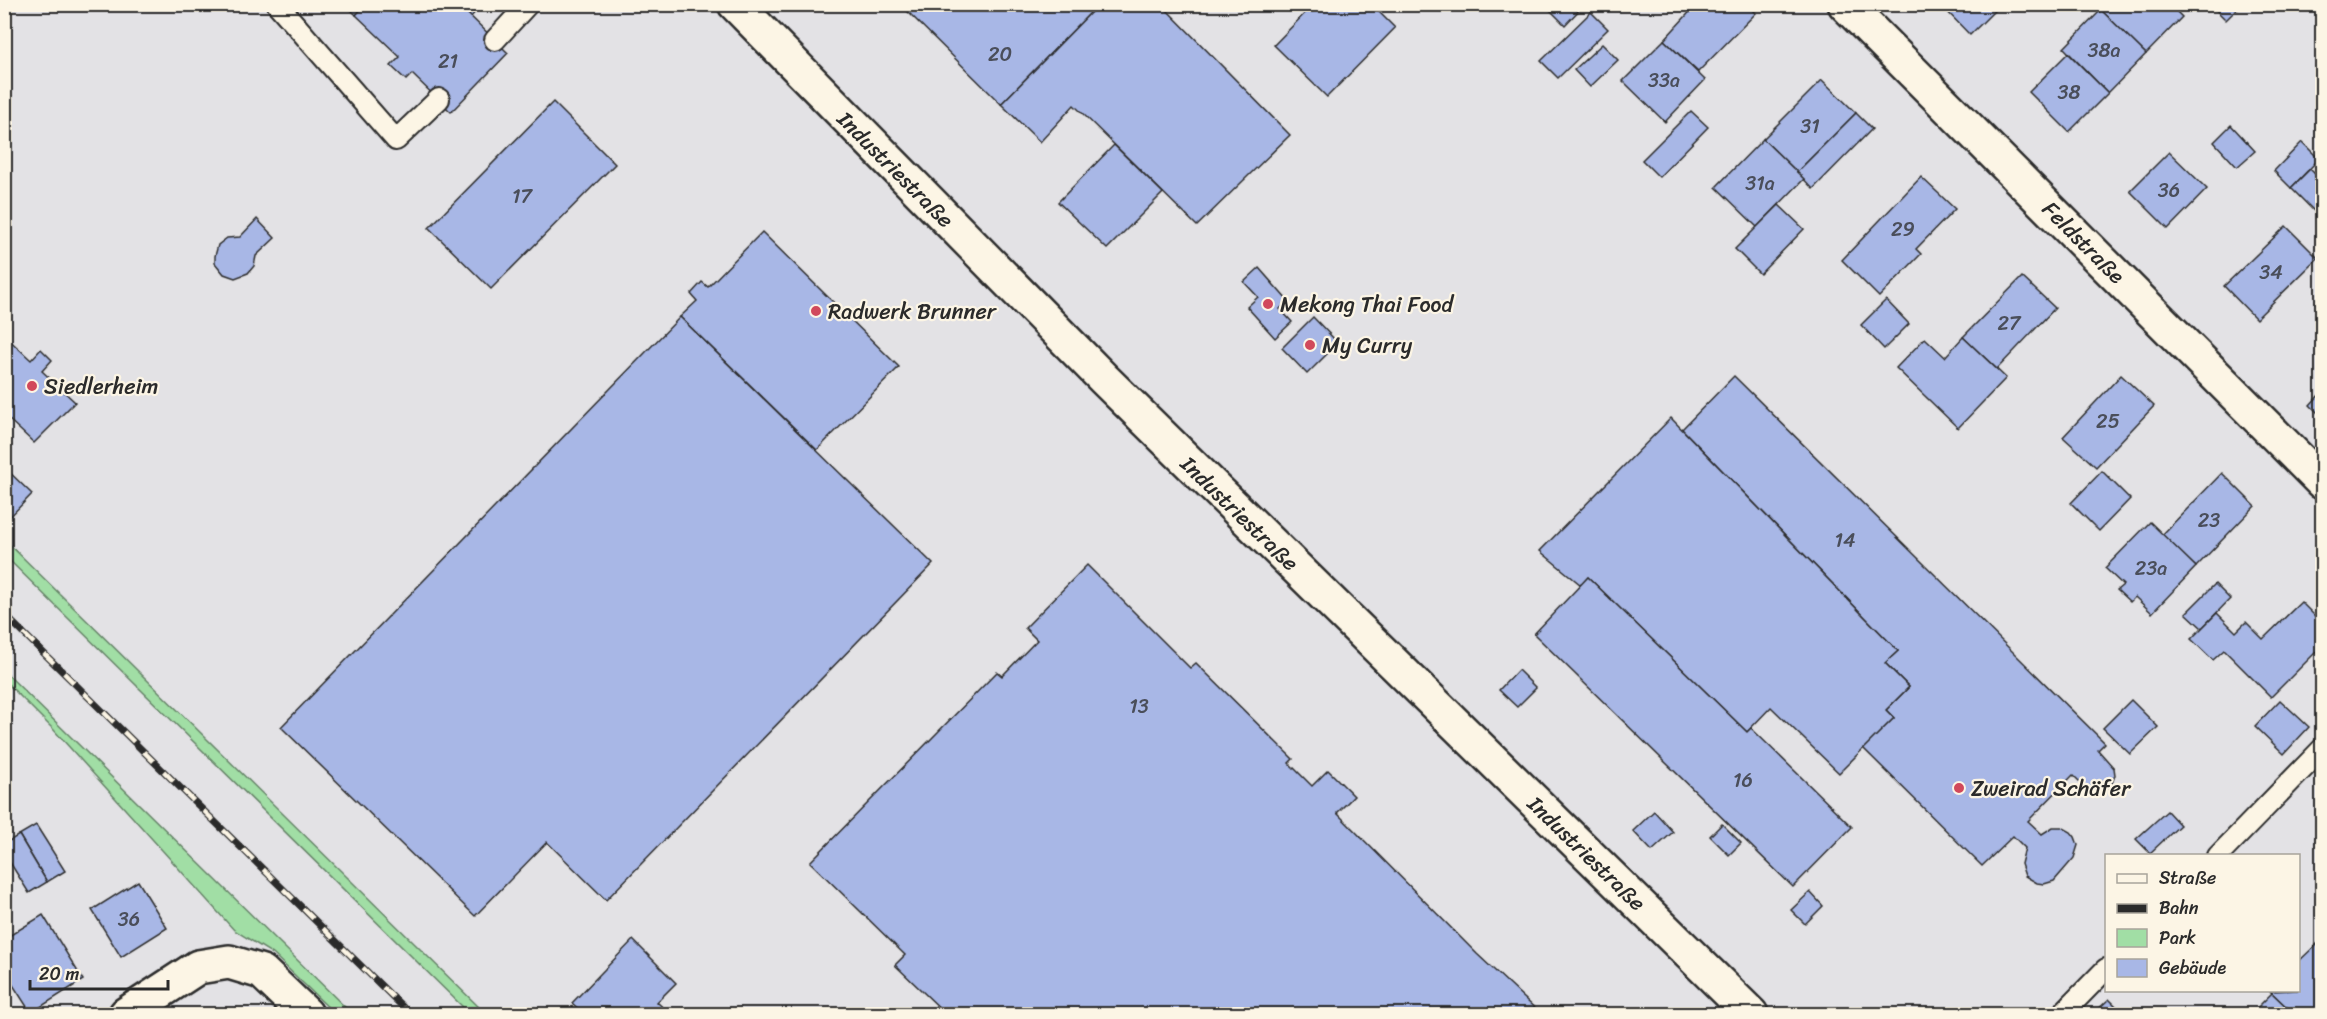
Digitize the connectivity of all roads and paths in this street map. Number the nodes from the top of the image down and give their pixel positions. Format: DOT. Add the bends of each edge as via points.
graph roads {
  1 [pos="277,4"];
  2 [pos="528,4"];
  3 [pos="735,4"];
  4 [pos="1845,4"];
  5 [pos="495,40"];
  6 [pos="439,99"];
  7 [pos="2322,482"];
  8 [pos="2322,749"];
  9 [pos="2219,854"];
  10 [pos="2105,970"];
  11 [pos="126,1014"];
  12 [pos="306,1014"];
  13 [pos="1751,1014"];
  14 [pos="2062,1014"];
  1 -- 6 [label="lane" via="396,140"];
  2 -- 5 [label="lane"];
  3 -- 13 [label="street, Industriestraße" via="1112,387"];
  4 -- 7 [label="street, Feldstraße"];
  8 -- 9 [label="lane"];
  10 -- 14 [label="lane"];
  11 -- 12 [label="street" via="198,967 229,962 262,972"];
}
